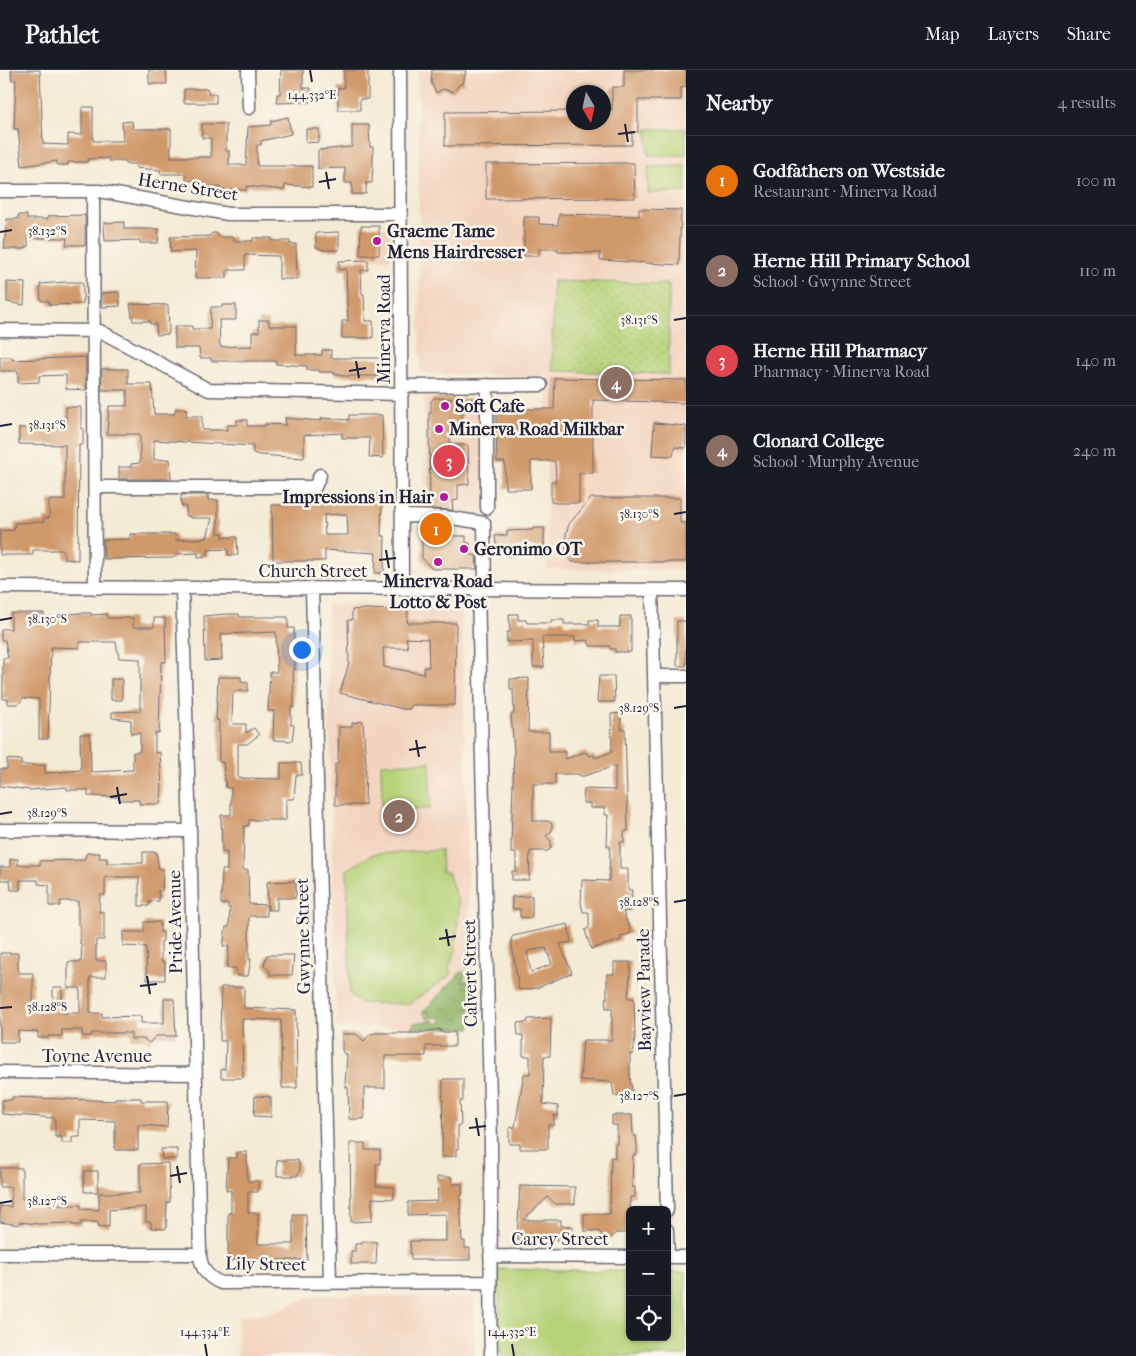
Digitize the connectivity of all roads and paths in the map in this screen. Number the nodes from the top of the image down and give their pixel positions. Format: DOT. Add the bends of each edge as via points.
graph roads {
  1 [pos="248,70"];
  2 [pos="400,70"];
  3 [pos="248,108"];
  4 [pos="0,191"];
  5 [pos="93,191"];
  6 [pos="401,214"];
  7 [pos="0,330"];
  8 [pos="95,330"];
  9 [pos="487,385"];
  10 [pos="540,386"];
  11 [pos="402,390"];
  12 [pos="320,475"];
  13 [pos="95,487"];
  14 [pos="487,508"];
  15 [pos="402,516"];
  16 [pos="0,587"];
  17 [pos="95,588"];
  18 [pos="182,588"];
  19 [pos="312,589"];
  20 [pos="402,589"];
  21 [pos="481,589"];
  22 [pos="652,590"];
  23 [pos="686,590"];
  24 [pos="654,676"];
  25 [pos="686,676"];
  26 [pos="0,830"];
  27 [pos="190,831"];
  28 [pos="0,1072"];
  29 [pos="195,1074"];
  30 [pos="667,1206"];
  31 [pos="0,1254"];
  32 [pos="200,1254"];
  33 [pos="490,1256"];
  34 [pos="626,1257"];
  35 [pos="671,1257"];
  36 [pos="686,1257"];
  37 [pos="330,1282"];
  38 [pos="489,1282"];
  39 [pos="491,1356"];
  1 -- 3 [label="street"];
  2 -- 6 [label="street, Minerva Road"];
  4 -- 5 [label="street, Herne Street"];
  5 -- 6 [label="street, Herne Street" via="228,214"];
  5 -- 8 [label="street"];
  6 -- 11 [label="street, Minerva Road"];
  7 -- 8 [label="street"];
  8 -- 11 [label="street" via="209,390"];
  8 -- 13 [label="street"];
  9 -- 10 [label="street"];
  9 -- 11 [label="street"];
  9 -- 14 [label="street"];
  11 -- 15 [label="street, Minerva Road"];
  12 -- 13 [label="street" via="315,487"];
  13 -- 17 [label="street"];
  15 -- 20 [label="street, Minerva Road"];
  15 -- 21 [label="street, Calvert Street" via="445,517 484,523"];
  16 -- 17 [label="street, Church Street"];
  17 -- 18 [label="street, Church Street"];
  18 -- 19 [label="street, Church Street"];
  18 -- 27 [label="street, Pride Avenue"];
  19 -- 20 [label="street, Church Street"];
  19 -- 37 [label="street, Gwynne Street"];
  20 -- 21 [label="street, Church Street"];
  21 -- 22 [label="street, Church Street"];
  21 -- 33 [label="street, Calvert Street" via="491,1144"];
  22 -- 23 [label="street, Church Street"];
  22 -- 24 [label="street, Bayview Parade"];
  24 -- 25 [label="street"];
  24 -- 30 [label="street, Bayview Parade"];
  26 -- 27 [label="street"];
  27 -- 29 [label="street, Pride Avenue"];
  28 -- 29 [label="street, Toyne Avenue"];
  29 -- 32 [label="street, Pride Avenue"];
  31 -- 32 [label="street, Lily Street"];
  32 -- 37 [label="street, Lily Street" via="201,1266 213,1280 221,1283"];
  33 -- 34 [label="street, Carey Street"];
  33 -- 38 [label="street, Calvert Street"];
  35 -- 36 [label="street"];
  37 -- 38 [label="street, Lily Street"];
  38 -- 39 [label="street, Calvert Street"];
}
